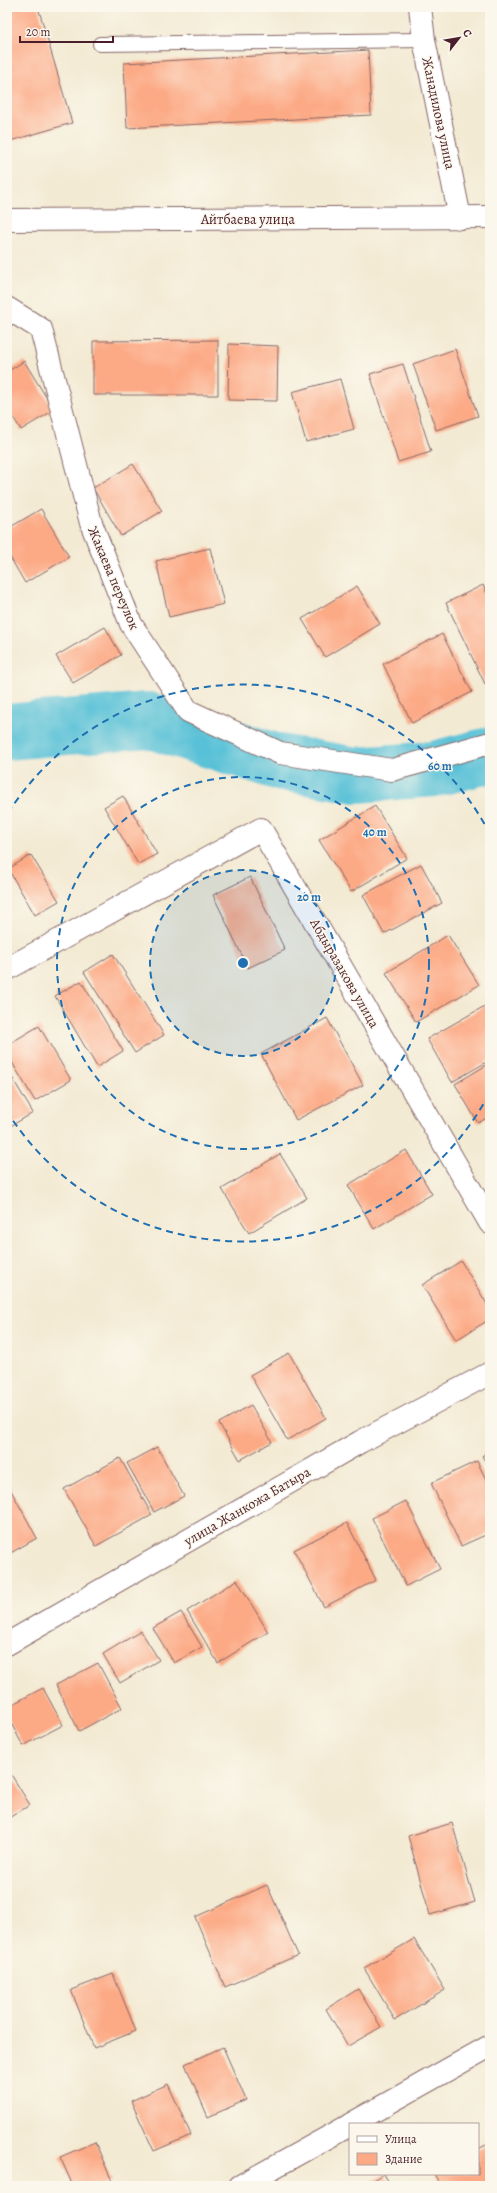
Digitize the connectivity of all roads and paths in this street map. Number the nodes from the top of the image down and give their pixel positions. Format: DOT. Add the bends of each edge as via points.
graph roads {
  1 [pos="420,7"];
  2 [pos="424,40"];
  3 [pos="100,44"];
  4 [pos="490,217"];
  5 [pos="460,218"];
  6 [pos="7,220"];
  7 [pos="7,308"];
  8 [pos="490,743"];
  9 [pos="7,969"];
  10 [pos="490,1223"];
  11 [pos="490,1373"];
  12 [pos="7,1644"];
  13 [pos="490,2046"];
  14 [pos="353,2123"];
  15 [pos="349,2125"];
  16 [pos="240,2186"];
  1 -- 2 [label="street, Жанадилова улица"];
  2 -- 3 [label="lane"];
  2 -- 5 [label="street, Жанадилова улица"];
  4 -- 5 [label="street, Айтбаева улица"];
  5 -- 6 [label="street, Айтбаева улица"];
  7 -- 8 [label="street, Жакаева переулок" via="41,329 91,523 131,624 188,711 280,753 392,770"];
  9 -- 10 [label="street, Абдыразакова улица" via="261,829"];
  11 -- 12 [label="street, улица Жанкожа Батыра" via="360,1442"];
  13 -- 14 [label="street"];
  15 -- 16 [label="street"];
}
